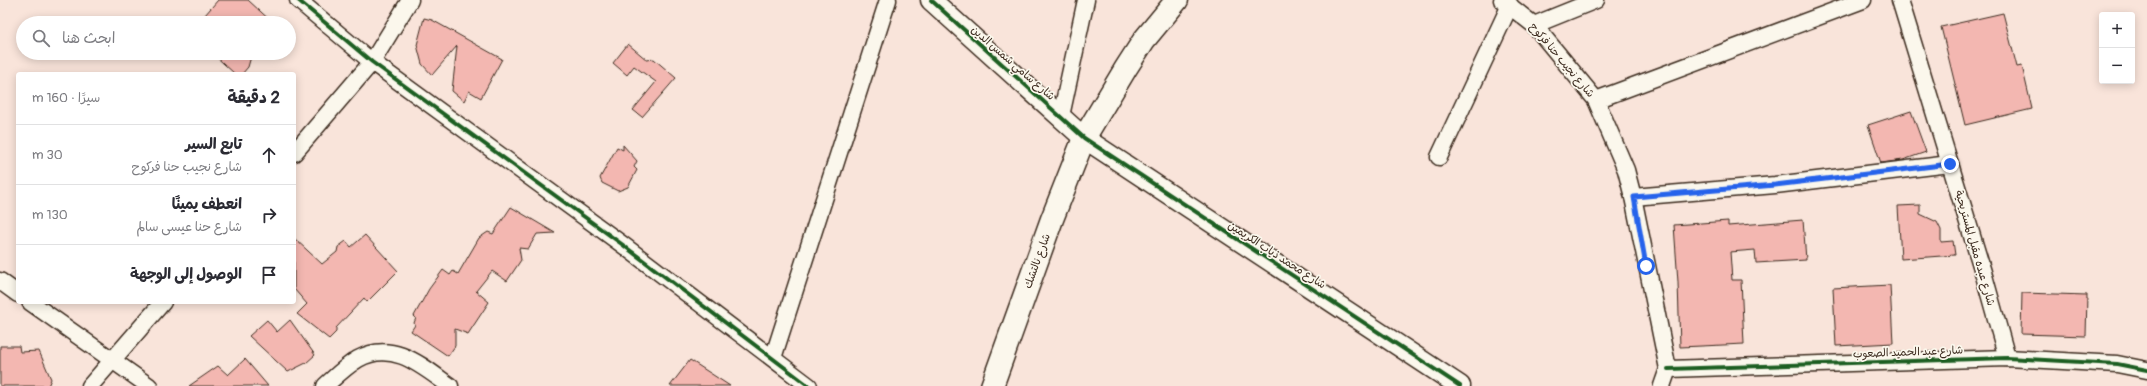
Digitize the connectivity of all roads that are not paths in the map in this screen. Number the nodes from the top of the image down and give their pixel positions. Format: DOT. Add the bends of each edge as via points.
graph roads {
  1 [pos="298,0"];
  2 [pos="410,0"];
  3 [pos="888,0"];
  4 [pos="931,0"];
  5 [pos="1086,0"];
  6 [pos="1177,0"];
  7 [pos="1596,0"];
  8 [pos="1863,0"];
  9 [pos="1900,0"];
  10 [pos="1506,2"];
  11 [pos="1534,25"];
  12 [pos="372,62"];
  13 [pos="1596,100"];
  14 [pos="1061,116"];
  15 [pos="1084,138"];
  16 [pos="296,151"];
  17 [pos="1439,157"];
  18 [pos="1950,164"];
  19 [pos="1634,197"];
  20 [pos="0,280"];
  21 [pos="16,292"];
  22 [pos="33,304"];
  23 [pos="161,304"];
  24 [pos="773,358"];
  25 [pos="2007,358"];
  26 [pos="111,360"];
  27 [pos="1668,369"];
  28 [pos="2147,370"];
  29 [pos="90,386"];
  30 [pos="149,386"];
  31 [pos="325,386"];
  32 [pos="450,386"];
  33 [pos="810,386"];
  34 [pos="992,386"];
  35 [pos="1460,386"];
  36 [pos="1662,386"];
  1 -- 12 [label="street"];
  2 -- 12 [label="street"];
  3 -- 24 [label="street"];
  4 -- 14 [label="street, شارع سامي شمس الدين"];
  5 -- 14 [label="street"];
  6 -- 15 [label="main road, شارع نالتشك" via="1144,40"];
  7 -- 11 [label="street"];
  8 -- 13 [label="street"];
  9 -- 18 [label="street, شارع عبده مقبل المستريحية"];
  10 -- 11 [label="street, شارع نجيب حنا فركوح"];
  10 -- 17 [label="street"];
  11 -- 13 [label="street, شارع نجيب حنا فركوح"];
  12 -- 16 [label="street"];
  12 -- 24 [label="street"];
  13 -- 19 [label="street, شارع نجيب حنا فركوح" via="1626,170"];
  14 -- 15 [label="street, شارع سامي شمس الدين"];
  15 -- 34 [label="main road, شارع نالتشك"];
  15 -- 35 [label="street, شارع محمد ذياب الكريمين"];
  18 -- 19 [label="street" via="1775,185"];
  18 -- 25 [label="street, شارع عبده مقبل المستريحية"];
  19 -- 27 [label="street, شارع نجيب حنا فركوح"];
  20 -- 21 [label="street"];
  22 -- 26 [label="street"];
  23 -- 26 [label="street"];
  24 -- 33 [label="street"];
  25 -- 27 [label="street, شارع عبد الحميد الصعوب"];
  25 -- 28 [label="street, شارع عبد الحميد الصعوب" via="2117,364"];
  26 -- 29 [label="street"];
  26 -- 30 [label="street"];
  27 -- 36 [label="street"];
  31 -- 32 [label="street" via="358,359 379,353 396,353 411,358"];
}
